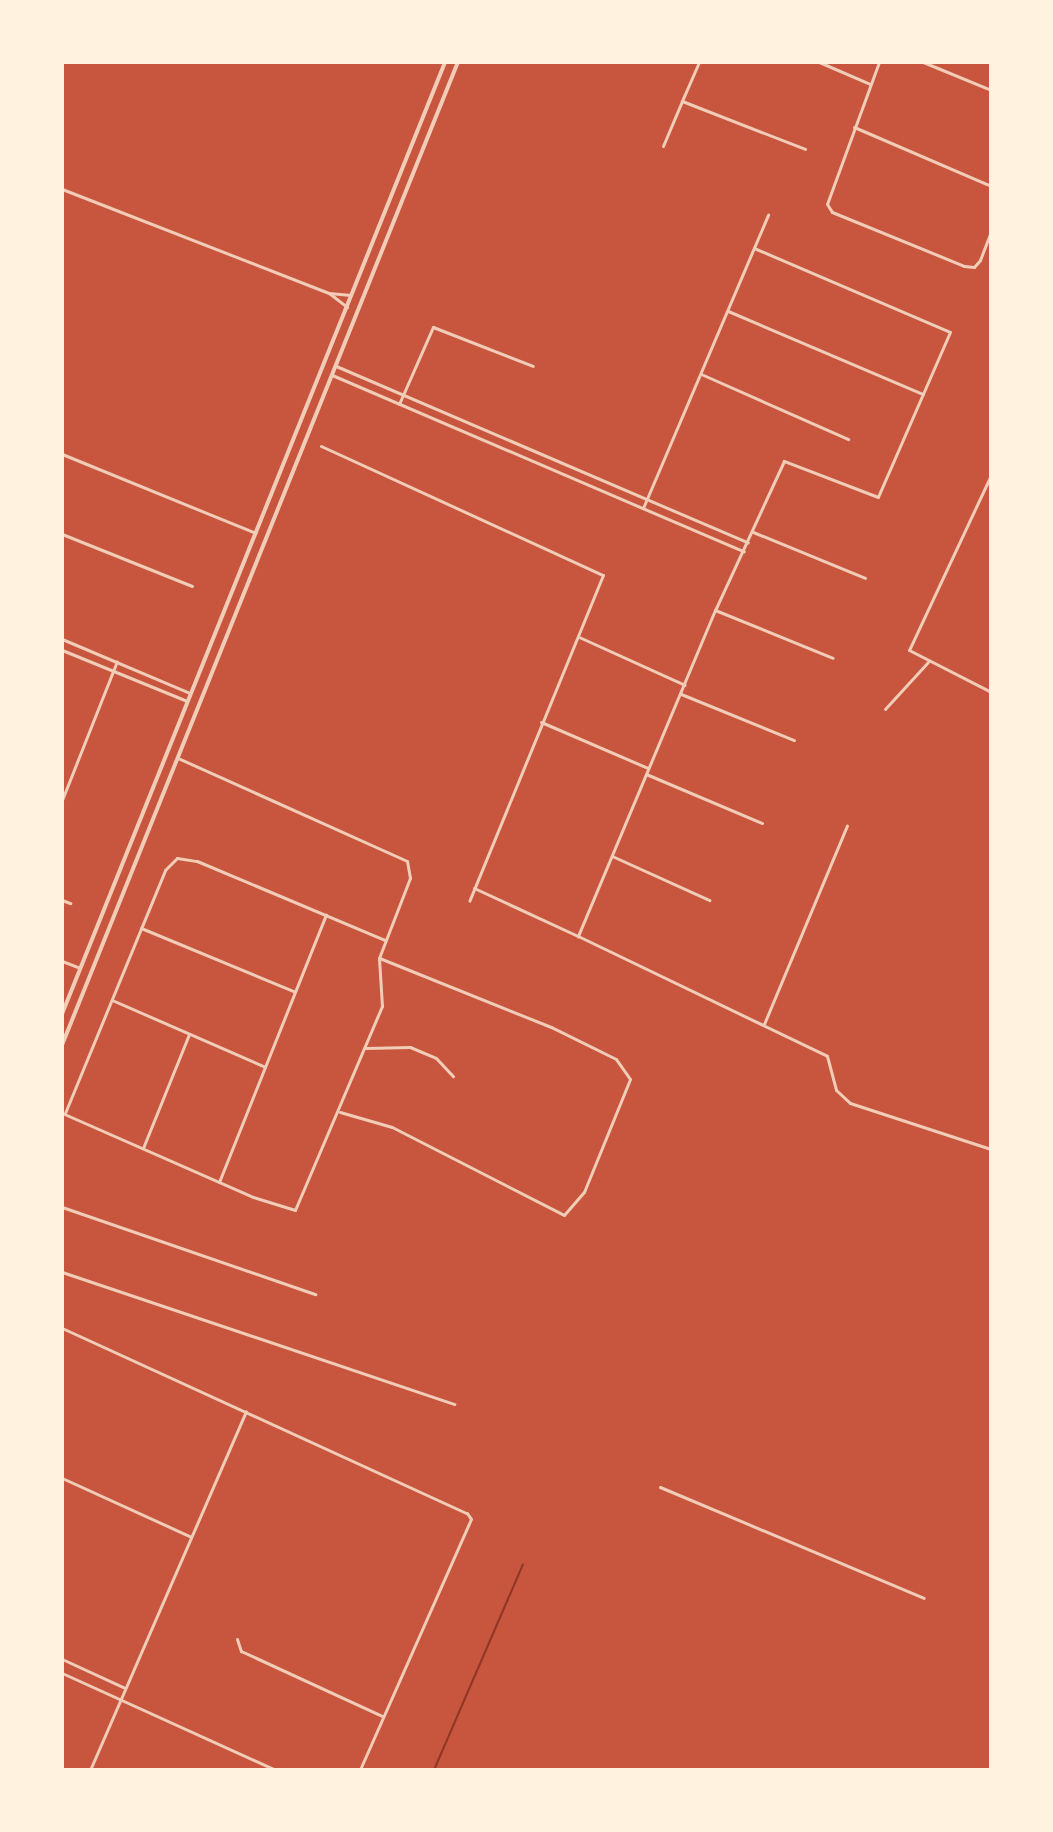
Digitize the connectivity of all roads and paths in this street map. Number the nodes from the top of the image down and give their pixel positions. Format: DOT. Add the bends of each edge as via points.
graph roads {
  1 [pos="445,62"];
  2 [pos="458,62"];
  3 [pos="699,62"];
  4 [pos="819,62"];
  5 [pos="879,62"];
  6 [pos="923,62"];
  7 [pos="870,84"];
  8 [pos="991,90"];
  9 [pos="682,101"];
  10 [pos="854,127"];
  11 [pos="663,146"];
  12 [pos="805,149"];
  13 [pos="991,186"];
  14 [pos="62,189"];
  15 [pos="768,215"];
  16 [pos="991,231"];
  17 [pos="754,248"];
  18 [pos="329,293"];
  19 [pos="351,295"];
  20 [pos="347,307"];
  21 [pos="728,311"];
  22 [pos="335,365"];
  23 [pos="533,366"];
  24 [pos="331,374"];
  25 [pos="701,374"];
  26 [pos="924,394"];
  27 [pos="403,395"];
  28 [pos="399,404"];
  29 [pos="848,439"];
  30 [pos="321,446"];
  31 [pos="62,454"];
  32 [pos="991,475"];
  33 [pos="647,500"];
  34 [pos="643,508"];
  35 [pos="753,532"];
  36 [pos="256,533"];
  37 [pos="62,534"];
  38 [pos="748,543"];
  39 [pos="744,552"];
  40 [pos="865,578"];
  41 [pos="192,586"];
  42 [pos="715,610"];
  43 [pos="577,637"];
  44 [pos="62,639"];
  45 [pos="211,643"];
  46 [pos="221,647"];
  47 [pos="62,650"];
  48 [pos="833,658"];
  49 [pos="117,661"];
  50 [pos="928,662"];
  51 [pos="113,669"];
  52 [pos="685,685"];
  53 [pos="991,692"];
  54 [pos="190,693"];
  55 [pos="681,694"];
  56 [pos="187,701"];
  57 [pos="885,709"];
  58 [pos="541,722"];
  59 [pos="794,740"];
  60 [pos="176,757"];
  61 [pos="649,768"];
  62 [pos="646,774"];
  63 [pos="62,800"];
  64 [pos="762,823"];
  65 [pos="847,826"];
  66 [pos="612,856"];
  67 [pos="474,888"];
  68 [pos="62,900"];
  69 [pos="709,900"];
  70 [pos="469,901"];
  71 [pos="70,903"];
  72 [pos="326,915"];
  73 [pos="141,928"];
  74 [pos="578,936"];
  75 [pos="385,940"];
  76 [pos="379,958"];
  77 [pos="62,961"];
  78 [pos="80,968"];
  79 [pos="294,991"];
  80 [pos="112,1000"];
  81 [pos="62,1014"];
  82 [pos="764,1024"];
  83 [pos="189,1034"];
  84 [pos="62,1045"];
  85 [pos="366,1048"];
  86 [pos="265,1067"];
  87 [pos="453,1076"];
  88 [pos="340,1112"];
  89 [pos="64,1113"];
  90 [pos="143,1148"];
  91 [pos="991,1149"];
  92 [pos="219,1182"];
  93 [pos="62,1207"];
  94 [pos="62,1272"];
  95 [pos="315,1294"];
  96 [pos="62,1328"];
  97 [pos="454,1404"];
  98 [pos="246,1412"];
  99 [pos="62,1478"];
  100 [pos="660,1487"];
  101 [pos="190,1537"];
  102 [pos="924,1598"];
  103 [pos="237,1639"];
  104 [pos="62,1659"];
  105 [pos="62,1673"];
  106 [pos="125,1688"];
  107 [pos="120,1700"];
  108 [pos="383,1716"];
  109 [pos="90,1770"];
  110 [pos="276,1770"];
  111 [pos="360,1770"];
  1 -- 19 [label="street"];
  2 -- 22 [label="street"];
  3 -- 9 [label="street"];
  4 -- 7 [label="street"];
  5 -- 7 [label="street"];
  6 -- 8 [label="street"];
  7 -- 10 [label="street"];
  9 -- 11 [label="street"];
  9 -- 12 [label="street"];
  10 -- 13 [label="street"];
  10 -- 16 [label="street" via="827,197 832,212 974,267"];
  14 -- 18 [label="street"];
  15 -- 17 [label="street"];
  17 -- 21 [label="street"];
  17 -- 26 [label="street" via="950,332"];
  18 -- 19 [label="street"];
  18 -- 20 [label="street"];
  19 -- 20 [label="street"];
  20 -- 36 [label="street"];
  21 -- 25 [label="street"];
  21 -- 26 [label="street"];
  22 -- 24 [label="street"];
  22 -- 27 [label="street"];
  23 -- 27 [label="street" via="433,327"];
  24 -- 28 [label="street"];
  24 -- 46 [label="street"];
  25 -- 29 [label="street"];
  25 -- 33 [label="street"];
  26 -- 35 [label="street" via="878,497 784,461"];
  27 -- 28 [label="street"];
  27 -- 33 [label="street"];
  28 -- 34 [label="street"];
  30 -- 43 [label="street" via="603,575"];
  31 -- 36 [label="street"];
  32 -- 50 [label="street" via="909,650"];
  33 -- 34 [label="street"];
  33 -- 38 [label="street"];
  34 -- 39 [label="street"];
  35 -- 38 [label="street"];
  35 -- 40 [label="street"];
  36 -- 45 [label="street"];
  37 -- 41 [label="street"];
  38 -- 39 [label="street"];
  39 -- 42 [label="street"];
  42 -- 48 [label="street"];
  42 -- 52 [label="street"];
  43 -- 52 [label="street"];
  43 -- 58 [label="street"];
  44 -- 49 [label="street"];
  45 -- 46 [label="street"];
  45 -- 54 [label="street"];
  46 -- 60 [label="street"];
  47 -- 51 [label="street"];
  49 -- 51 [label="street"];
  49 -- 54 [label="street"];
  50 -- 53 [label="street"];
  50 -- 57 [label="street"];
  51 -- 56 [label="street"];
  51 -- 63 [label="street"];
  52 -- 55 [label="street"];
  54 -- 56 [label="street"];
  55 -- 59 [label="street"];
  55 -- 61 [label="street"];
  56 -- 78 [label="street"];
  58 -- 61 [label="street"];
  58 -- 67 [label="street"];
  60 -- 75 [label="street" via="407,861 410,878"];
  60 -- 84 [label="street"];
  61 -- 62 [label="street"];
  62 -- 64 [label="street"];
  62 -- 66 [label="street"];
  65 -- 82 [label="street"];
  66 -- 69 [label="street"];
  66 -- 74 [label="street"];
  67 -- 70 [label="street"];
  67 -- 74 [label="street"];
  68 -- 71 [label="street"];
  72 -- 73 [label="street" via="197,861 177,858 165,870"];
  72 -- 75 [label="street"];
  72 -- 79 [label="street"];
  73 -- 79 [label="street"];
  73 -- 80 [label="street"];
  74 -- 82 [label="street"];
  75 -- 76 [label="street"];
  76 -- 85 [label="street" via="382,1006"];
  76 -- 88 [label="street" via="551,1027 616,1059 630,1079 584,1192 564,1215 392,1127"];
  77 -- 78 [label="street"];
  78 -- 81 [label="street"];
  79 -- 86 [label="street"];
  80 -- 83 [label="street"];
  80 -- 89 [label="street"];
  82 -- 91 [label="street" via="827,1056 836,1090 850,1103"];
  83 -- 86 [label="street"];
  83 -- 90 [label="street"];
  85 -- 87 [label="street" via="410,1047 436,1058"];
  85 -- 88 [label="street"];
  86 -- 92 [label="street"];
  88 -- 92 [label="street" via="295,1210"];
  89 -- 90 [label="street"];
  90 -- 92 [label="street"];
  93 -- 95 [label="street"];
  94 -- 97 [label="street"];
  96 -- 98 [label="street"];
  98 -- 101 [label="street"];
  98 -- 108 [label="street" via="471,1519"];
  99 -- 101 [label="street"];
  100 -- 102 [label="street"];
  101 -- 106 [label="street"];
  103 -- 108 [label="street" via="241,1651"];
  104 -- 106 [label="street"];
  105 -- 107 [label="street"];
  106 -- 107 [label="street"];
  107 -- 109 [label="street"];
  107 -- 110 [label="street"];
  108 -- 111 [label="street"];
}
